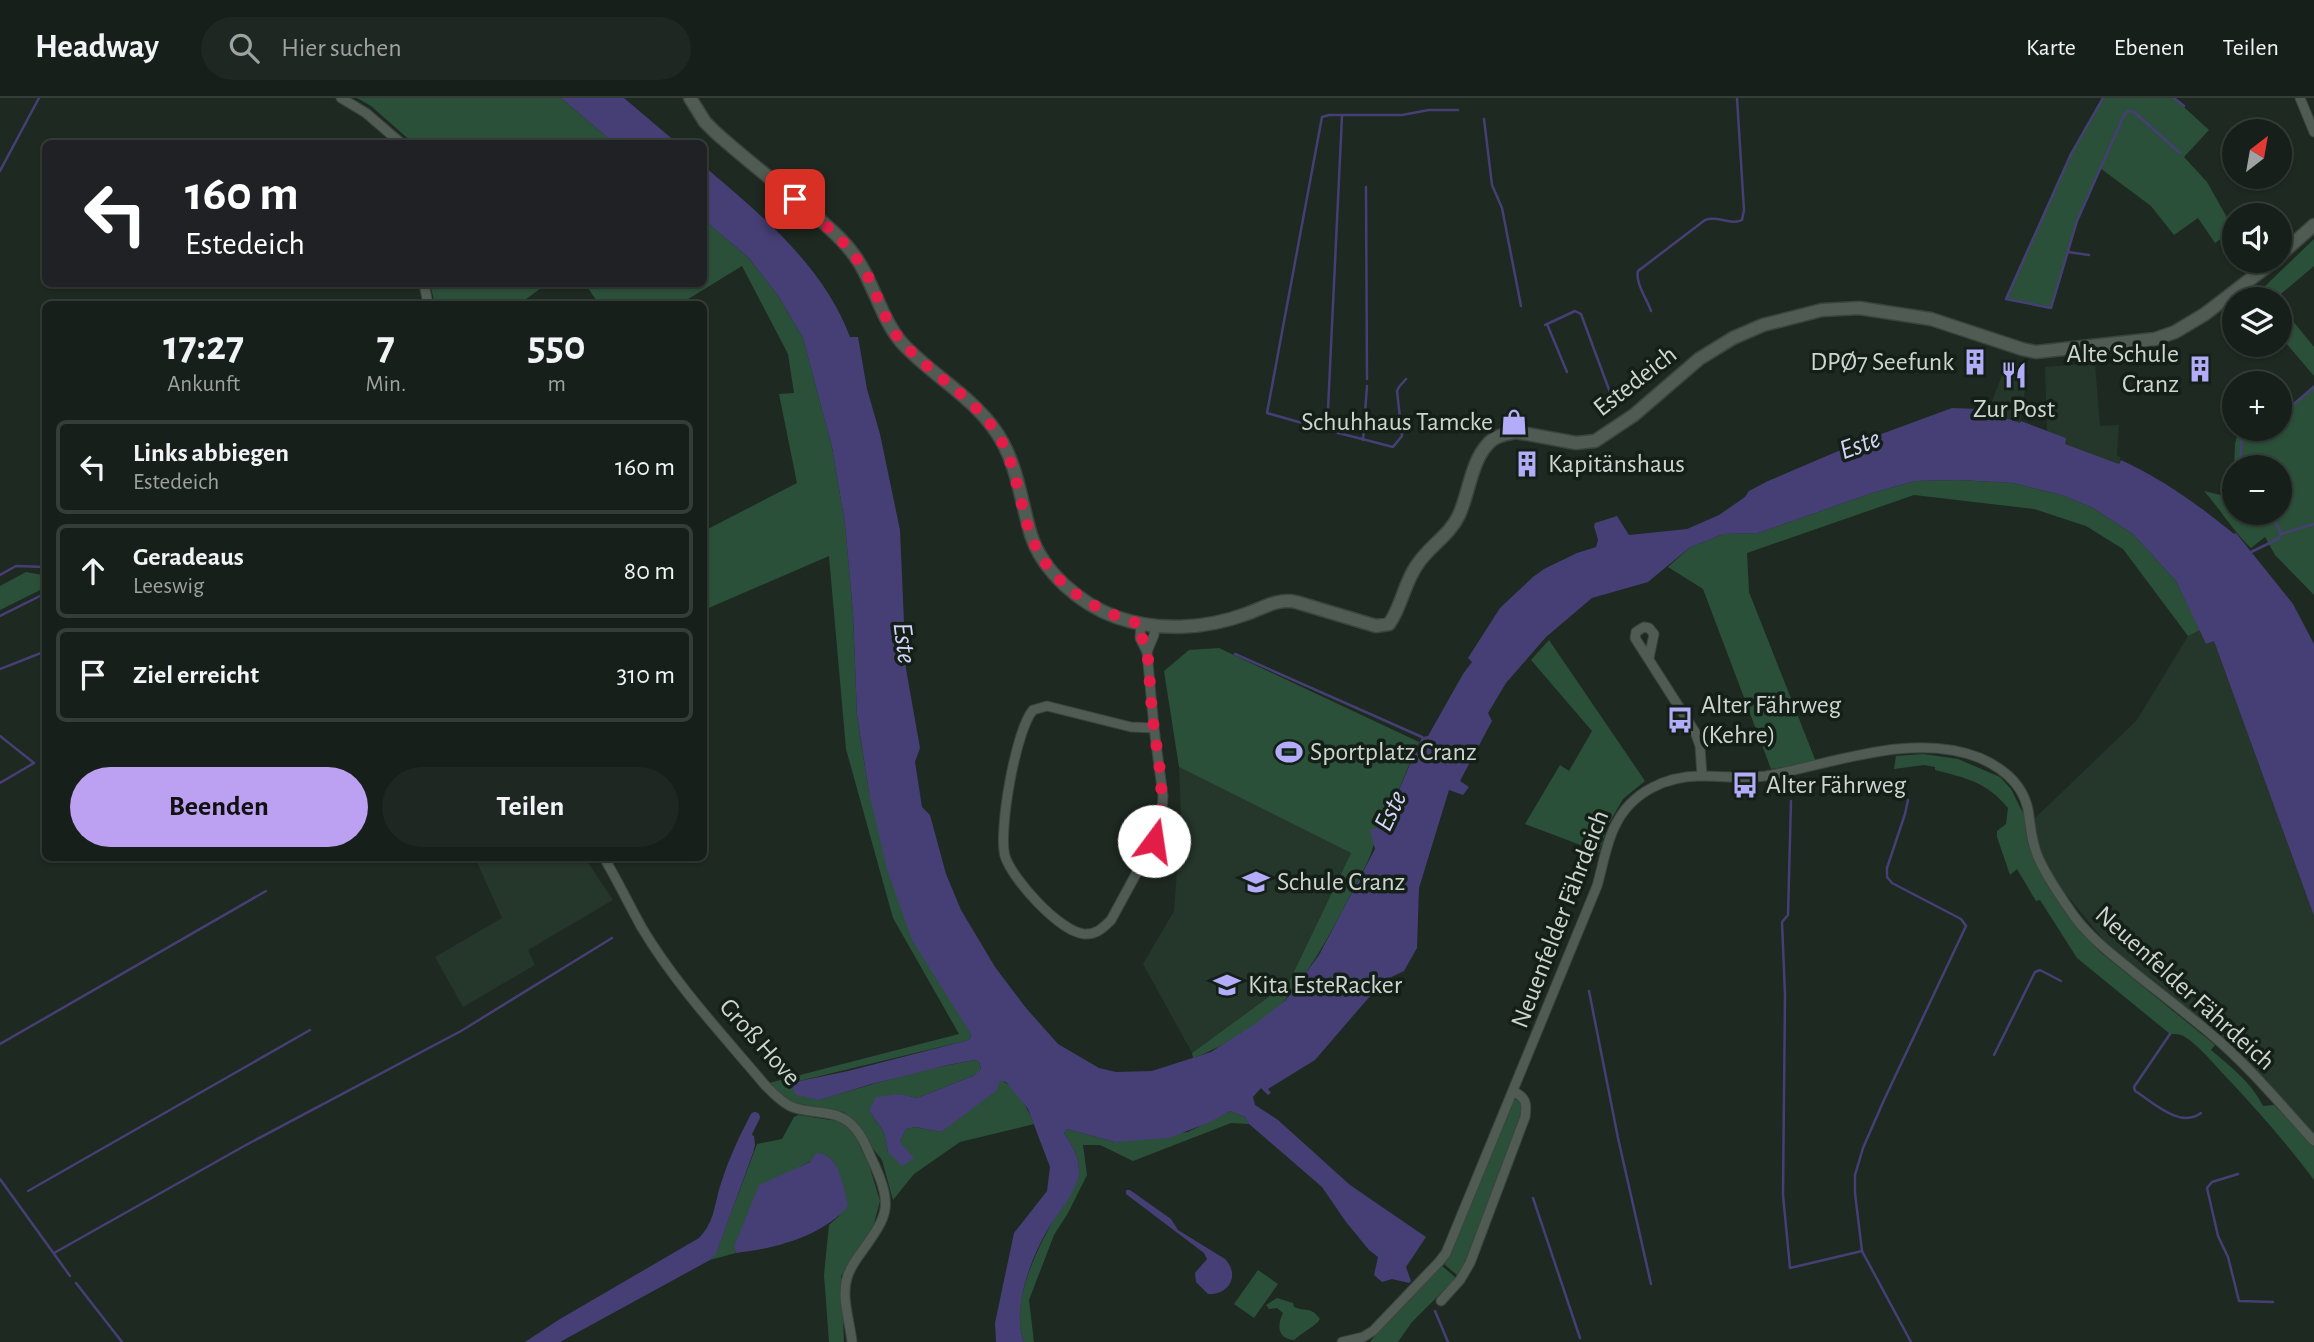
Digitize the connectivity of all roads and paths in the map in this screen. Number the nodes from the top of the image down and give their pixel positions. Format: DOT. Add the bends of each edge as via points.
graph roads {
  1 [pos="341,98"];
  2 [pos="690,98"];
  3 [pos="2300,98"];
  4 [pos="2314,132"];
  5 [pos="397,140"];
  6 [pos="2314,225"];
  7 [pos="2292,244"];
  8 [pos="2258,273"];
  9 [pos="1141,624"];
  10 [pos="1155,626"];
  11 [pos="1147,652"];
  12 [pos="1649,659"];
  13 [pos="1154,728"];
  14 [pos="1702,776"];
  15 [pos="606,861"];
  16 [pos="1514,1092"];
  17 [pos="2314,1141"];
  18 [pos="1441,1301"];
  19 [pos="852,1342"];
  20 [pos="1342,1342"];
  1 -- 5 [label="street"];
  2 -- 9 [label="street, Estedeich" via="715,132 841,239 865,272 902,342 992,427 1010,460 1032,537 1044,560 1090,604"];
  3 -- 4 [label="street"];
  6 -- 7 [label="street"];
  8 -- 10 [label="street, Estedeich" via="2175,332 2155,339 2036,352 1931,319 1859,308 1822,310 1763,325 1699,359 1634,415 1595,441 1576,443 1516,432 1491,440 1480,455 1457,518 1415,567 1389,624 1376,626 1283,600 1206,625"];
  9 -- 10 [label="street, Estedeich"];
  9 -- 11 [label="street" via="1140,638"];
  10 -- 11 [label="street"];
  11 -- 13 [label="street"];
  12 -- 14 [label="street" via="1695,732"];
  13 -- 13 [label="street" via="1163,796 1154,841 1111,920 1095,933 1078,933 1017,880 1005,856 1003,824 1023,727 1033,710 1047,706 1131,727"];
  14 -- 16 [label="street, Neuenfelder Fährdeich" via="1656,785 1626,808 1615,826 1597,886"];
  14 -- 17 [label="street, Neuenfelder Fährdeich" via="1766,776 1910,747 1962,752 2001,769 2024,797 2031,838 2043,869 2083,927 2239,1059"];
  15 -- 19 [label="street, Groß Hove" via="656,948 765,1085 792,1107 846,1120 865,1143 886,1206 880,1226 846,1279"];
  16 -- 18 [label="street" via="1527,1104 1525,1117 1470,1263"];
  16 -- 20 [label="street, Neuenfelder Fährdeich" via="1440,1262 1373,1331"];
}
